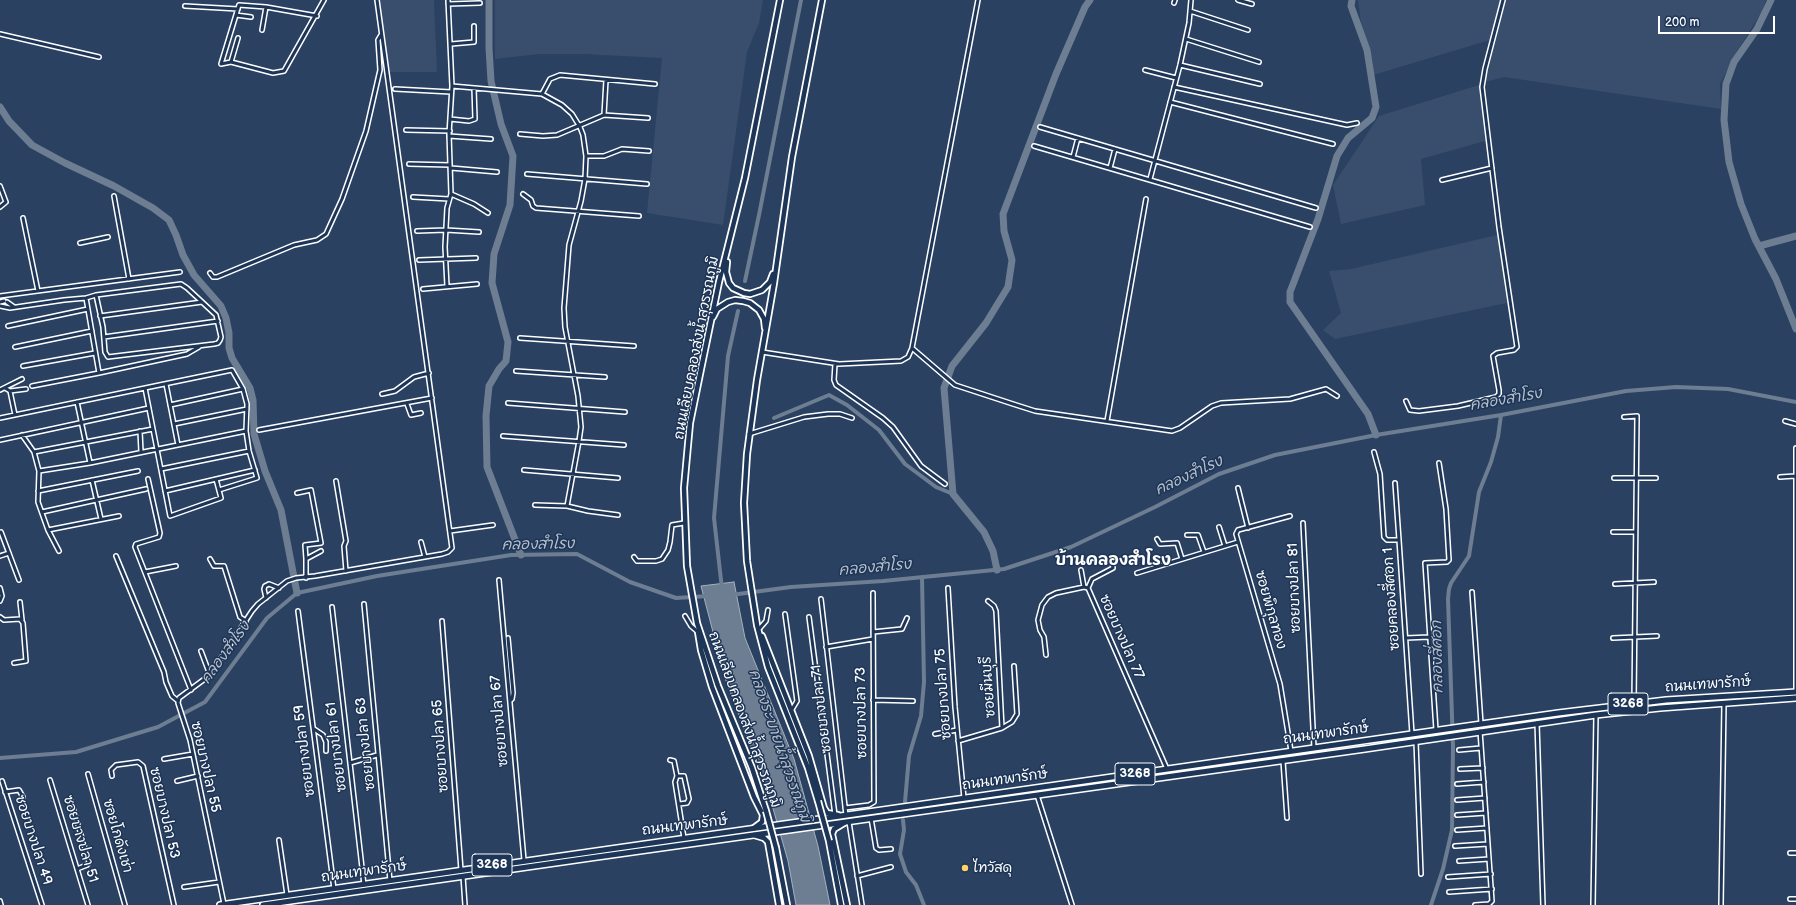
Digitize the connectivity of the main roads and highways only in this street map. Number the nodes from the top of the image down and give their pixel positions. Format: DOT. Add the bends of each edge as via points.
graph roads {
  1 [pos="780,0"];
  2 [pos="822,0"];
  3 [pos="730,239"];
  4 [pos="776,267"];
  5 [pos="710,324"];
  6 [pos="766,335"];
  7 [pos="698,624"];
  8 [pos="757,625"];
  9 [pos="1796,692"];
  10 [pos="1796,698"];
  11 [pos="1200,764"];
  12 [pos="1202,772"];
  13 [pos="844,816"];
  14 [pos="847,822"];
  15 [pos="752,829"];
  16 [pos="753,835"];
  17 [pos="364,888"];
  18 [pos="222,905"];
  19 [pos="264,905"];
  20 [pos="779,905"];
  21 [pos="787,905"];
  22 [pos="840,905"];
  23 [pos="847,905"];
  1 -- 3 [label="main road, ถนนเลียบคลองส่งน้ำสุวรรณภูมิ" via="746,178"];
  2 -- 4 [label="main road" via="792,157"];
  3 -- 4 [label="main road" via="726,272 729,283 738,291 750,294 762,290 770,282"];
  3 -- 5 [label="main road, ถนนเลียบคลองส่งน้ำสุวรรณภูมิ"];
  4 -- 6 [label="main road"];
  5 -- 6 [label="main road" via="721,306 735,300 743,301 761,313"];
  5 -- 7 [label="main road, ถนนเลียบคลองส่งน้ำสุวรรณภูมิ" via="690,423 684,488 687,566"];
  6 -- 8 [label="main road" via="749,434 744,483 747,561"];
  7 -- 15 [label="main road" via="701,650 712,687 763,816 762,822"];
  7 -- 21 [label="main road, ถนนเลียบคลองส่งน้ำสุวรรณภูมิ, bridge" via="718,686 752,768 766,811"];
  8 -- 13 [label="main road" via="816,777 824,808 827,813"];
  8 -- 22 [label="main road, bridge" via="768,667 808,768 818,801 829,841"];
  9 -- 11 [label="main road, ถนนเทพารักษ์ / 3268" via="1634,703"];
  10 -- 12 [label="main road, ถนนเทพารักษ์ / 3268" via="1596,715"];
  11 -- 12 [label="main road"];
  11 -- 13 [label="main road, ถนนเทพารักษ์ / 3268"];
  12 -- 14 [label="main road, ถนนเทพารักษ์ / 3268"];
  13 -- 15 [label="main road, ถนนเทพารักษ์ / 3268, bridge"];
  14 -- 16 [label="main road, ถนนเทพารักษ์ / 3268, bridge"];
  14 -- 23 [label="main road" via="834,829 832,834"];
  15 -- 17 [label="main road, ถนนเทพารักษ์ / 3268" via="524,860 390,881"];
  16 -- 17 [label="main road, ถนนเทพารักษ์ / 3268"];
  16 -- 20 [label="main road" via="768,842"];
  17 -- 18 [label="main road, ถนนเทพารักษ์ / 3268" via="334,889"];
  17 -- 19 [label="main road, ถนนเทพารักษ์ / 3268"];
}
